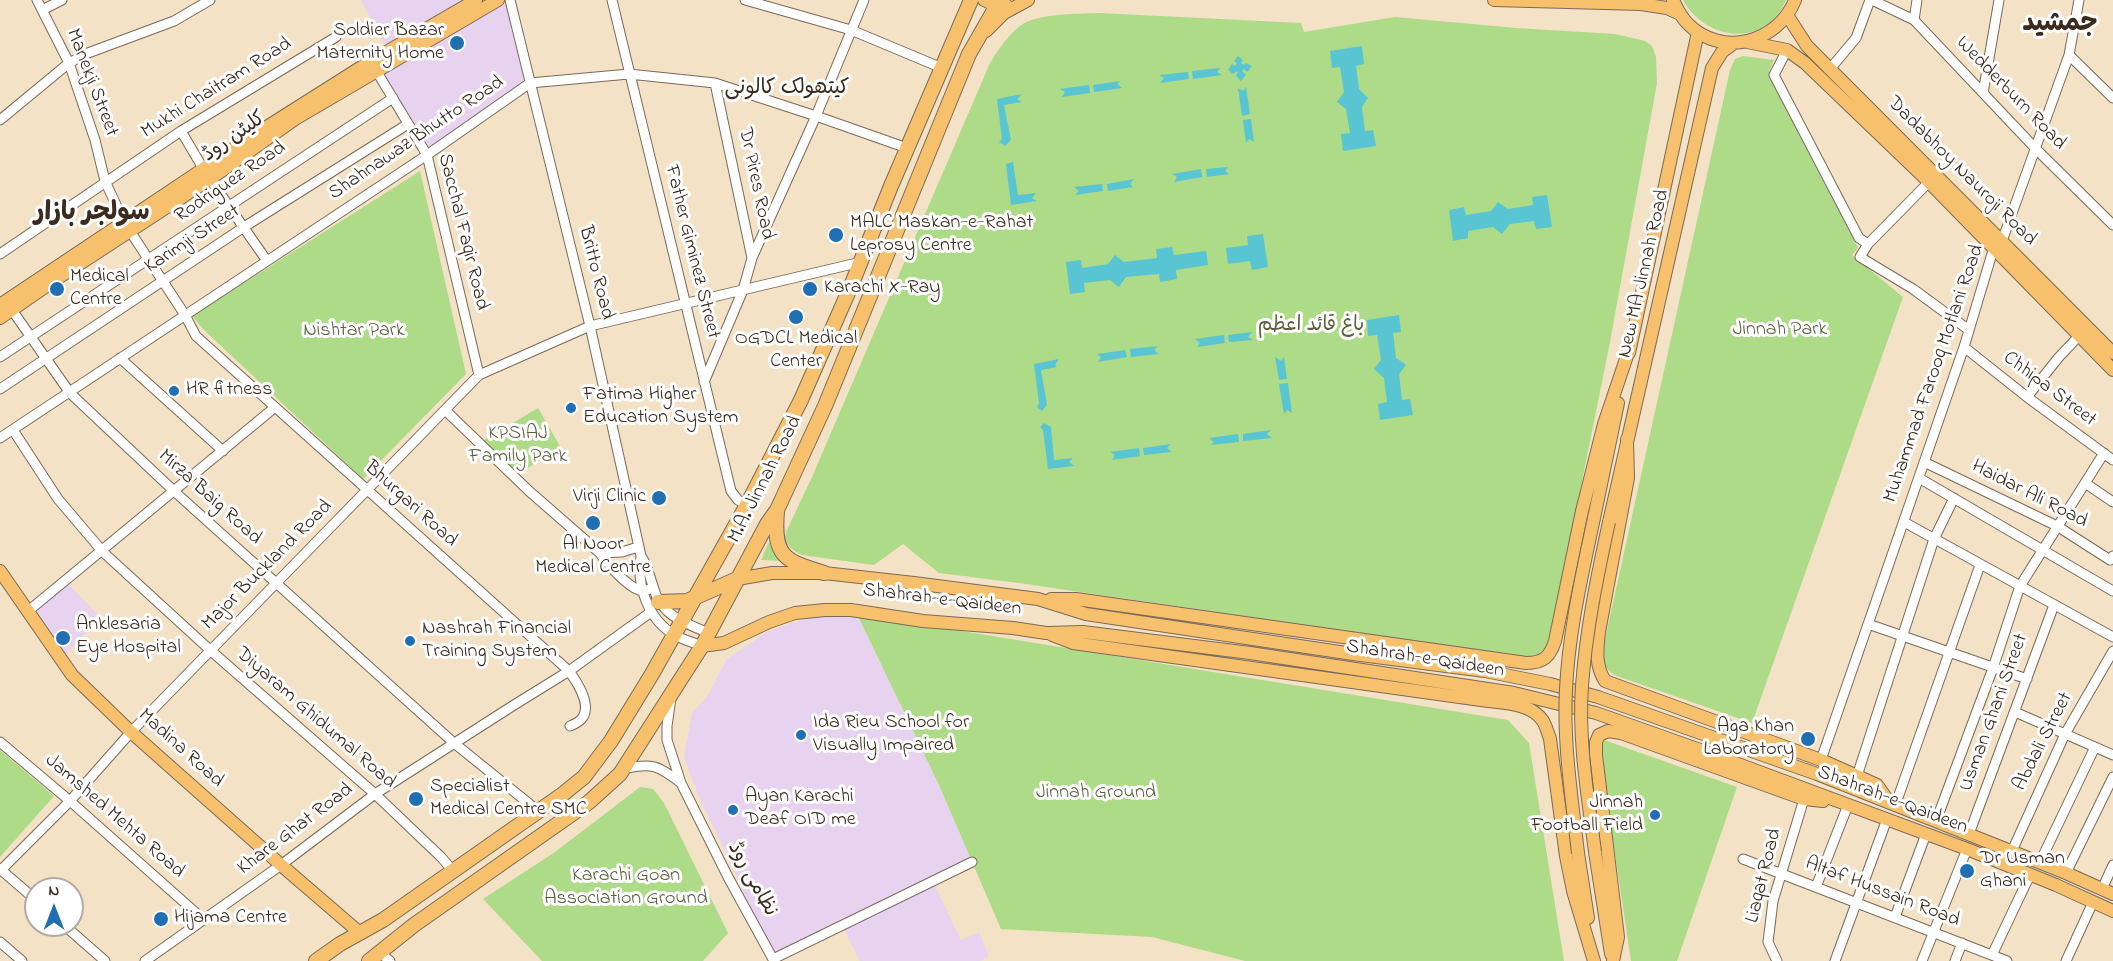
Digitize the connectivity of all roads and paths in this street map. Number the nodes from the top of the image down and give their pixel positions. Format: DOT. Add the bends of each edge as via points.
graph roads {
  1 [pos="37,0"];
  2 [pos="62,0"];
  3 [pos="210,0"];
  4 [pos="476,0"];
  5 [pos="498,0"];
  6 [pos="510,0"];
  7 [pos="612,0"];
  8 [pos="745,0"];
  9 [pos="864,0"];
  10 [pos="971,0"];
  11 [pos="1494,0"];
  12 [pos="1673,0"];
  13 [pos="1795,0"];
  14 [pos="1871,0"];
  15 [pos="1917,0"];
  16 [pos="1999,0"];
  17 [pos="2079,0"];
  18 [pos="991,2"];
  19 [pos="1024,2"];
  20 [pos="42,10"];
  21 [pos="1680,14"];
  22 [pos="1787,15"];
  23 [pos="1914,20"];
  24 [pos="851,30"];
  25 [pos="1698,32"];
  26 [pos="336,37"];
  27 [pos="1741,42"];
  28 [pos="971,50"];
  29 [pos="1787,50"];
  30 [pos="2069,55"];
  31 [pos="69,63"];
  32 [pos="942,68"];
  33 [pos="1830,69"];
  34 [pos="377,72"];
  35 [pos="629,74"];
  36 [pos="530,83"];
  37 [pos="715,83"];
  38 [pos="1983,93"];
  39 [pos="393,98"];
  40 [pos="2113,98"];
  41 [pos="816,116"];
  42 [pos="0,120"];
  43 [pos="408,124"];
  44 [pos="181,131"];
  45 [pos="907,148"];
  46 [pos="2036,148"];
  47 [pos="427,155"];
  48 [pos="207,174"];
  49 [pos="105,181"];
  50 [pos="1929,182"];
  51 [pos="229,206"];
  52 [pos="2113,225"];
  53 [pos="126,227"];
  54 [pos="244,227"];
  55 [pos="1868,244"];
  56 [pos="1998,244"];
  57 [pos="0,254"];
  58 [pos="752,258"];
  59 [pos="148,259"];
  60 [pos="267,261"];
  61 [pos="861,262"];
  62 [pos="163,281"];
  63 [pos="743,290"];
  64 [pos="685,304"];
  65 [pos="4,305"];
  66 [pos="185,315"];
  67 [pos="0,318"];
  68 [pos="590,326"];
  69 [pos="1969,330"];
  70 [pos="31,336"];
  71 [pos="2079,336"];
  72 [pos="1630,347"];
  73 [pos="1964,347"];
  74 [pos="2113,353"];
  75 [pos="0,357"];
  76 [pos="46,358"];
  77 [pos="120,358"];
  78 [pos="2113,370"];
  79 [pos="479,375"];
  80 [pos="704,382"];
  81 [pos="0,389"];
  82 [pos="70,393"];
  83 [pos="2027,397"];
  84 [pos="274,408"];
  85 [pos="445,410"];
  86 [pos="13,430"];
  87 [pos="0,438"];
  88 [pos="1627,439"];
  89 [pos="223,451"];
  90 [pos="2104,453"];
  91 [pos="2113,460"];
  92 [pos="1924,462"];
  93 [pos="1919,478"];
  94 [pos="2085,483"];
  95 [pos="368,491"];
  96 [pos="175,492"];
  97 [pos="1954,498"];
  98 [pos="2113,502"];
  99 [pos="747,505"];
  100 [pos="777,510"];
  101 [pos="1904,522"];
  102 [pos="2057,526"];
  103 [pos="1934,539"];
  104 [pos="2043,549"];
  105 [pos="640,551"];
  106 [pos="103,552"];
  107 [pos="600,553"];
  108 [pos="2113,556"];
  109 [pos="1980,565"];
  110 [pos="0,570"];
  111 [pos="824,573"];
  112 [pos="738,579"];
  113 [pos="276,583"];
  114 [pos="2020,586"];
  115 [pos="648,590"];
  116 [pos="2113,591"];
  117 [pos="694,598"];
  118 [pos="1038,599"];
  119 [pos="2054,605"];
  120 [pos="654,607"];
  121 [pos="27,612"];
  122 [pos="1086,614"];
  123 [pos="681,622"];
  124 [pos="1868,624"];
  125 [pos="1083,632"];
  126 [pos="709,633"];
  127 [pos="1046,633"];
  128 [pos="675,635"];
  129 [pos="1904,636"];
  130 [pos="2113,637"];
  131 [pos="702,646"];
  132 [pos="210,650"];
  133 [pos="2113,651"];
  134 [pos="1948,652"];
  135 [pos="1993,668"];
  136 [pos="569,671"];
  137 [pos="2027,679"];
  138 [pos="672,694"];
  139 [pos="2015,712"];
  140 [pos="570,726"];
  141 [pos="131,732"];
  142 [pos="2065,734"];
  143 [pos="0,742"];
  144 [pos="454,743"];
  145 [pos="2095,747"];
  146 [pos="2113,755"];
  147 [pos="1821,760"];
  148 [pos="624,769"];
  149 [pos="1857,776"];
  150 [pos="2113,777"];
  151 [pos="681,783"];
  152 [pos="375,794"];
  153 [pos="1804,798"];
  154 [pos="70,801"];
  155 [pos="1848,805"];
  156 [pos="1893,805"];
  157 [pos="537,813"];
  158 [pos="1887,819"];
  159 [pos="1936,821"];
  160 [pos="1926,834"];
  161 [pos="1969,834"];
  162 [pos="1966,849"];
  163 [pos="2012,851"];
  164 [pos="1743,859"];
  165 [pos="972,862"];
  166 [pos="2040,862"];
  167 [pos="281,865"];
  168 [pos="2113,865"];
  169 [pos="0,870"];
  170 [pos="454,872"];
  171 [pos="1781,873"];
  172 [pos="2066,873"];
  173 [pos="2030,875"];
  174 [pos="1816,887"];
  175 [pos="24,890"];
  176 [pos="2107,891"];
  177 [pos="1856,903"];
  178 [pos="2093,903"];
  179 [pos="2113,911"];
  180 [pos="1895,917"];
  181 [pos="204,921"];
  182 [pos="1932,932"];
  183 [pos="360,933"];
  184 [pos="78,937"];
  185 [pos="0,942"];
  186 [pos="1962,943"];
  187 [pos="1992,955"];
  188 [pos="379,958"];
  189 [pos="774,960"];
  190 [pos="21,961"];
  191 [pos="105,961"];
  192 [pos="144,961"];
  193 [pos="316,961"];
  194 [pos="1594,961"];
  195 [pos="1612,961"];
  196 [pos="1777,961"];
  197 [pos="1836,961"];
  198 [pos="1922,961"];
  199 [pos="1955,961"];
  200 [pos="2007,961"];
  201 [pos="2066,961"];
  1 -- 20 [label="street, Manekji Street"];
  2 -- 20 [label="street"];
  3 -- 31 [label="street" via="174,21"];
  4 -- 48 [label="main road, کلیٹن روڈ" via="293,110"];
  5 -- 34 [label="main road, کلیٹن روڈ"];
  6 -- 36 [label="street, Britto Road"];
  7 -- 35 [label="street, Father Giminez Street"];
  8 -- 24 [label="street"];
  9 -- 24 [label="street"];
  10 -- 32 [label="highway, M.A. Jinnah Road"];
  11 -- 21 [label="main road" via="1641,4"];
  12 -- 21 [label="main road"];
  13 -- 22 [label="main road"];
  14 -- 23 [label="street, Wedderburn Road"];
  14 -- 33 [label="street" via="1856,38"];
  15 -- 23 [label="street"];
  16 -- 38 [label="street"];
  17 -- 30 [label="street, Muhammad Farooq Motlani Road"];
  18 -- 19 [label="main road"];
  18 -- 28 [label="highway, M.A. Jinnah Road"];
  19 -- 28 [label="main road" via="996,21"];
  20 -- 31 [label="street, Manekji Street"];
  21 -- 25 [label="main road"];
  22 -- 27 [label="main road" via="1770,32"];
  22 -- 33 [label="main road, Dadabhoy Nauroji Road" via="1807,46"];
  23 -- 38 [label="street, Wedderburn Road"];
  24 -- 32 [label="street"];
  24 -- 41 [label="street"];
  25 -- 27 [label="main road" via="1709,38"];
  25 -- 72 [label="main road"];
  26 -- 44 [label="street, Mukhi Chaitram Road"];
  27 -- 29 [label="main road"];
  27 -- 88 [label="main road, New MA Jinnah Road" via="1722,52 1712,68"];
  28 -- 100 [label="highway, M.A. Jinnah Road" via="825,406"];
  29 -- 50 [label="main road"];
  29 -- 55 [label="street" via="1774,75 1859,238"];
  30 -- 40 [label="street"];
  30 -- 46 [label="street, Muhammad Farooq Motlani Road"];
  31 -- 42 [label="street"];
  31 -- 49 [label="street, Manekji Street" via="96,140"];
  32 -- 45 [label="highway, M.A. Jinnah Road"];
  33 -- 56 [label="main road, Dadabhoy Nauroji Road"];
  34 -- 39 [label="street, Sacchal Faqir Road"];
  34 -- 48 [label="main road, کلیٹن روڈ"];
  35 -- 36 [label="street, Shahnawaz Bhutto Road"];
  35 -- 37 [label="street, Shahnawaz Bhutto Road"];
  35 -- 64 [label="street, Father Giminez Street"];
  36 -- 47 [label="street, Shahnawaz Bhutto Road"];
  36 -- 68 [label="street, Britto Road"];
  37 -- 41 [label="street, Shahnawaz Bhutto Road"];
  37 -- 58 [label="street, Dr Pires Road"];
  38 -- 46 [label="street, Wedderburn Road"];
  39 -- 43 [label="street, Sacchal Faqir Road"];
  39 -- 51 [label="street, Rodriguez Road"];
  41 -- 45 [label="street, Shahnawaz Bhutto Road"];
  41 -- 58 [label="street"];
  43 -- 47 [label="street, Sacchal Faqir Road"];
  43 -- 54 [label="street, Karimji Street"];
  44 -- 48 [label="street"];
  44 -- 49 [label="street, Mukhi Chaitram Road"];
  45 -- 61 [label="highway, M.A. Jinnah Road"];
  46 -- 52 [label="street, Wedderburn Road"];
  46 -- 56 [label="street, Muhammad Farooq Motlani Road"];
  47 -- 60 [label="street, Shahnawaz Bhutto Road"];
  47 -- 79 [label="street, Sacchal Faqir Road"];
  48 -- 51 [label="street"];
  48 -- 53 [label="main road, کلیٹن روڈ"];
  49 -- 53 [label="street, Manekji Street"];
  49 -- 57 [label="street, Mukhi Chaitram Road"];
  50 -- 55 [label="street"];
  50 -- 56 [label="main road"];
  51 -- 54 [label="street"];
  51 -- 59 [label="street, Rodriguez Road"];
  53 -- 59 [label="street, Manekji Street"];
  53 -- 65 [label="main road, کلیٹن روڈ"];
  54 -- 60 [label="street"];
  54 -- 62 [label="street, Karimji Street"];
  55 -- 69 [label="street" via="1860,257"];
  56 -- 69 [label="street, Muhammad Farooq Motlani Road"];
  56 -- 71 [label="main road"];
  56 -- 74 [label="main road, Dadabhoy Nauroji Road"];
  58 -- 63 [label="street"];
  59 -- 62 [label="street, Bhurgari Road"];
  59 -- 70 [label="street, Rodriguez Road"];
  60 -- 66 [label="street, Shahnawaz Bhutto Road"];
  61 -- 63 [label="street, Major Buckland Road"];
  61 -- 99 [label="highway, M.A. Jinnah Road" via="801,400"];
  62 -- 66 [label="street, Bhurgari Road"];
  62 -- 76 [label="street, Karimji Street"];
  63 -- 64 [label="street, Major Buckland Road"];
  63 -- 80 [label="street"];
  64 -- 68 [label="street, Major Buckland Road"];
  64 -- 80 [label="street, Father Giminez Street"];
  65 -- 67 [label="main road, کلیٹن روڈ"];
  65 -- 70 [label="street, Mirza Baig Road"];
  66 -- 77 [label="street, Shahnawaz Bhutto Road"];
  66 -- 84 [label="street, Bhurgari Road" via="196,336"];
  68 -- 79 [label="street, Major Buckland Road"];
  68 -- 105 [label="street, Britto Road"];
  69 -- 73 [label="street, Muhammad Farooq Motlani Road"];
  70 -- 75 [label="street, Rodriguez Road"];
  70 -- 76 [label="street, Mirza Baig Road"];
  71 -- 78 [label="main road"];
  71 -- 83 [label="street"];
  72 -- 118 [label="main road" via="1581,511 1555,641 1543,661 1527,663 1076,599"];
  72 -- 194 [label="main road, bridge" via="1570,638 1566,691 1566,747"];
  73 -- 83 [label="street, Chhipa Street"];
  73 -- 92 [label="street, Muhammad Farooq Motlani Road"];
  76 -- 81 [label="street, Karimji Street"];
  76 -- 82 [label="street, Mirza Baig Road"];
  77 -- 82 [label="street, Shahnawaz Bhutto Road"];
  77 -- 89 [label="street"];
  79 -- 85 [label="street, Major Buckland Road"];
  80 -- 99 [label="street, Father Giminez Street" via="731,491"];
  82 -- 86 [label="street, Shahnawaz Bhutto Road"];
  82 -- 96 [label="street, Mirza Baig Road"];
  83 -- 90 [label="street, Chhipa Street"];
  84 -- 89 [label="street"];
  84 -- 95 [label="street, Bhurgari Road"];
  85 -- 95 [label="street, Major Buckland Road"];
  85 -- 107 [label="street"];
  86 -- 87 [label="street, Shahnawaz Bhutto Road"];
  86 -- 106 [label="street, Diyaram Ghidumal Road" via="57,500"];
  88 -- 147 [label="main road" via="1628,478 1599,632 1599,672 1612,685"];
  88 -- 195 [label="main road, New MA Jinnah Road, bridge" via="1590,614 1582,688 1582,744"];
  89 -- 96 [label="street"];
  90 -- 91 [label="street, Chhipa Street"];
  90 -- 94 [label="street"];
  92 -- 93 [label="street, Muhammad Farooq Motlani Road"];
  92 -- 102 [label="street, Haidar Ali Road"];
  93 -- 97 [label="street"];
  93 -- 101 [label="street, Muhammad Farooq Motlani Road"];
  94 -- 98 [label="street, Haidar Ali Road"];
  94 -- 102 [label="street"];
  95 -- 113 [label="street, Major Buckland Road"];
  95 -- 136 [label="street, Bhurgari Road"];
  96 -- 106 [label="street"];
  96 -- 113 [label="street, Mirza Baig Road"];
  97 -- 103 [label="street"];
  97 -- 104 [label="street"];
  99 -- 117 [label="highway, M.A. Jinnah Road"];
  100 -- 111 [label="highway" via="776,537 780,550 788,559"];
  100 -- 112 [label="highway, M.A. Jinnah Road"];
  101 -- 103 [label="street"];
  101 -- 124 [label="street, Muhammad Farooq Motlani Road"];
  102 -- 104 [label="street"];
  102 -- 108 [label="street, Haidar Ali Road" via="2110,560"];
  103 -- 109 [label="street"];
  103 -- 129 [label="street"];
  104 -- 114 [label="street"];
  104 -- 116 [label="street"];
  105 -- 107 [label="street"];
  105 -- 115 [label="street, Britto Road" via="648,565"];
  106 -- 121 [label="street"];
  106 -- 132 [label="street, Diyaram Ghidumal Road"];
  107 -- 115 [label="street" via="632,586"];
  109 -- 114 [label="street"];
  109 -- 134 [label="street"];
  110 -- 121 [label="main road, Madina Road"];
  111 -- 112 [label="main road, Shahrah-e-Qaideen" via="772,573"];
  111 -- 118 [label="main road, Shahrah-e-Qaideen"];
  112 -- 117 [label="highway"];
  112 -- 126 [label="highway, M.A. Jinnah Road"];
  113 -- 132 [label="street, Major Buckland Road"];
  113 -- 144 [label="street, Mirza Baig Road"];
  114 -- 119 [label="street"];
  114 -- 135 [label="street"];
  115 -- 120 [label="street, Britto Road"];
  117 -- 120 [label="highway"];
  117 -- 123 [label="highway, M.A. Jinnah Road"];
  118 -- 122 [label="main road, Shahrah-e-Qaideen"];
  119 -- 130 [label="street"];
  119 -- 137 [label="street, Usman Ghani Street"];
  120 -- 123 [label="street, Britto Road"];
  120 -- 128 [label="street, Britto Road" via="656,619"];
  120 -- 136 [label="street, Khare Ghat Road"];
  121 -- 141 [label="main road, Madina Road" via="72,675"];
  122 -- 125 [label="main road"];
  122 -- 156 [label="main road, Shahrah-e-Qaideen" via="1485,671 1550,684 1598,697 1817,774"];
  123 -- 126 [label="street, Britto Road"];
  123 -- 128 [label="highway, M.A. Jinnah Road"];
  124 -- 129 [label="street"];
  124 -- 147 [label="street, Muhammad Farooq Motlani Road"];
  125 -- 127 [label="main road, Shahrah-e-Qaideen"];
  125 -- 155 [label="main road, Shahrah-e-Qaideen" via="1250,653 1546,700 1605,716"];
  126 -- 131 [label="highway, M.A. Jinnah Road"];
  127 -- 131 [label="main road, Shahrah-e-Qaideen" via="825,609 782,617 724,643"];
  127 -- 194 [label="main road" via="1073,643 1481,700 1536,712 1550,739 1566,856"];
  128 -- 131 [label="street, Britto Road"];
  128 -- 157 [label="highway, M.A. Jinnah Road" via="594,766"];
  129 -- 134 [label="street"];
  129 -- 149 [label="street"];
  131 -- 138 [label="highway, M.A. Jinnah Road"];
  132 -- 141 [label="street, Major Buckland Road"];
  132 -- 152 [label="street, Diyaram Ghidumal Road"];
  133 -- 142 [label="street, Abdali Street"];
  134 -- 135 [label="street"];
  134 -- 156 [label="street"];
  135 -- 137 [label="street"];
  135 -- 159 [label="street"];
  136 -- 140 [label="street, Bhurgari Road" via="580,688 585,714"];
  136 -- 144 [label="street, Khare Ghat Road"];
  137 -- 139 [label="street, Usman Ghani Street"];
  138 -- 148 [label="highway, M.A. Jinnah Road"];
  138 -- 151 [label="street, نظامی روڈ" via="667,740"];
  139 -- 142 [label="street"];
  139 -- 161 [label="street, Usman Ghani Street"];
  141 -- 154 [label="street, Major Buckland Road"];
  141 -- 167 [label="main road, Madina Road"];
  142 -- 145 [label="street"];
  142 -- 163 [label="street, Abdali Street"];
  143 -- 154 [label="street, Jamshed Mehta Road"];
  144 -- 152 [label="street, Khare Ghat Road"];
  144 -- 157 [label="street, Mirza Baig Road"];
  145 -- 146 [label="street"];
  145 -- 166 [label="street"];
  147 -- 149 [label="main road"];
  148 -- 151 [label="street, نظامی روڈ" via="660,767"];
  148 -- 188 [label="highway, M.A. Jinnah Road" via="589,802 454,896"];
  149 -- 156 [label="main road" via="1877,785"];
  150 -- 172 [label="street"];
  151 -- 189 [label="street, نظامی روڈ"];
  152 -- 167 [label="street, Khare Ghat Road"];
  152 -- 170 [label="street, Diyaram Ghidumal Road"];
  153 -- 155 [label="main road"];
  153 -- 171 [label="street, Liaqat Road"];
  153 -- 195 [label="main road" via="1621,733 1599,735 1596,755 1618,937"];
  154 -- 169 [label="street, Major Buckland Road"];
  154 -- 181 [label="street, Jamshed Mehta Road"];
  155 -- 158 [label="main road, Shahrah-e-Qaideen"];
  155 -- 174 [label="street"];
  156 -- 159 [label="main road, Shahrah-e-Qaideen"];
  157 -- 170 [label="highway, M.A. Jinnah Road"];
  158 -- 160 [label="main road, Shahrah-e-Qaideen"];
  158 -- 177 [label="street"];
  159 -- 161 [label="main road, Shahrah-e-Qaideen"];
  160 -- 162 [label="main road, Shahrah-e-Qaideen"];
  160 -- 180 [label="street"];
  161 -- 163 [label="main road, Shahrah-e-Qaideen"];
  162 -- 173 [label="main road, Shahrah-e-Qaideen"];
  162 -- 182 [label="street"];
  163 -- 166 [label="main road, Shahrah-e-Qaideen"];
  164 -- 171 [label="street, Altaf Hussain Road"];
  165 -- 189 [label="street"];
  166 -- 172 [label="main road, Shahrah-e-Qaideen"];
  167 -- 181 [label="street, Khare Ghat Road"];
  167 -- 183 [label="main road, Madina Road"];
  168 -- 176 [label="street"];
  169 -- 175 [label="street"];
  170 -- 183 [label="highway, M.A. Jinnah Road"];
  171 -- 174 [label="street, Altaf Hussain Road"];
  171 -- 196 [label="street, Liaqat Road" via="1768,942"];
  172 -- 176 [label="main road, Shahrah-e-Qaideen"];
  173 -- 178 [label="main road, Shahrah-e-Qaideen"];
  173 -- 187 [label="street"];
  174 -- 177 [label="street, Altaf Hussain Road"];
  177 -- 180 [label="street, Altaf Hussain Road"];
  177 -- 197 [label="street"];
  178 -- 179 [label="main road, Shahrah-e-Qaideen"];
  178 -- 201 [label="street"];
  180 -- 182 [label="street, Altaf Hussain Road"];
  181 -- 192 [label="street, Khare Ghat Road"];
  182 -- 186 [label="street, Altaf Hussain Road"];
  182 -- 198 [label="street"];
  183 -- 193 [label="highway, M.A. Jinnah Road"];
  184 -- 191 [label="street"];
  185 -- 190 [label="street"];
  186 -- 187 [label="street, Altaf Hussain Road"];
  186 -- 199 [label="street"];
  187 -- 200 [label="street, Altaf Hussain Road"];
}
